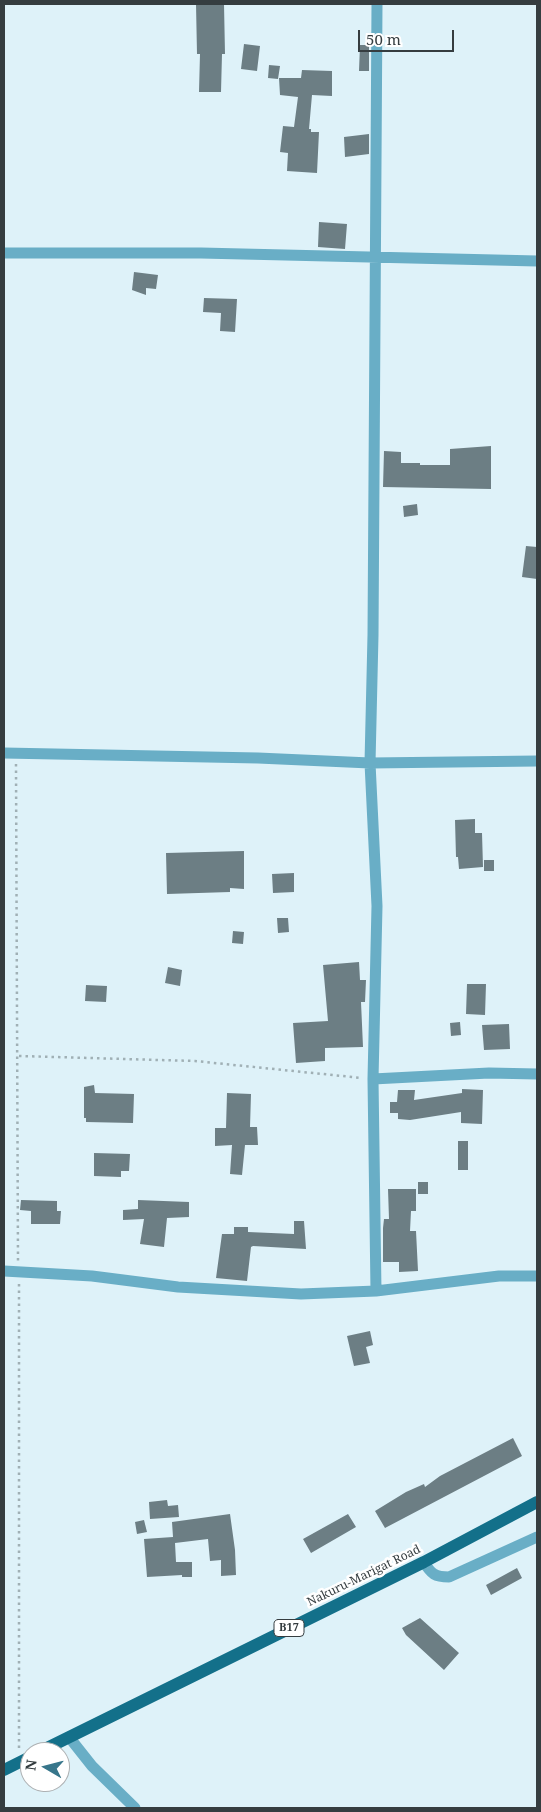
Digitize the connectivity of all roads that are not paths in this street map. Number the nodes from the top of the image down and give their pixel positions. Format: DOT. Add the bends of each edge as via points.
graph roads {
  1 [pos="377,4"];
  2 [pos="4,253"];
  3 [pos="376,259"];
  4 [pos="537,260"];
  5 [pos="4,753"];
  6 [pos="537,761"];
  7 [pos="370,763"];
  8 [pos="537,1074"];
  9 [pos="373,1079"];
  10 [pos="4,1271"];
  11 [pos="537,1276"];
  12 [pos="376,1291"];
  13 [pos="537,1502"];
  14 [pos="537,1537"];
  15 [pos="424,1562"];
  16 [pos="69,1737"];
  17 [pos="59,1742"];
  18 [pos="20,1762"];
  19 [pos="4,1770"];
  20 [pos="135,1808"];
  1 -- 3 [label="street"];
  2 -- 3 [label="street" via="201,253"];
  3 -- 4 [label="street"];
  3 -- 7 [label="street"];
  5 -- 7 [label="street"];
  6 -- 7 [label="street"];
  7 -- 9 [label="street" via="377,906"];
  8 -- 9 [label="street"];
  9 -- 12 [label="street"];
  10 -- 12 [label="street" via="92,1276 178,1287 301,1294"];
  11 -- 12 [label="street" via="499,1276"];
  13 -- 15 [label="main road, Nakuru-Marigat Road / B17"];
  14 -- 15 [label="street" via="449,1577 430,1573"];
  15 -- 16 [label="main road, Nakuru-Marigat Road / B17"];
  16 -- 17 [label="main road, Nakuru-Marigat Road / B17"];
  16 -- 20 [label="street" via="92,1766"];
  18 -- 19 [label="main road"];
}
